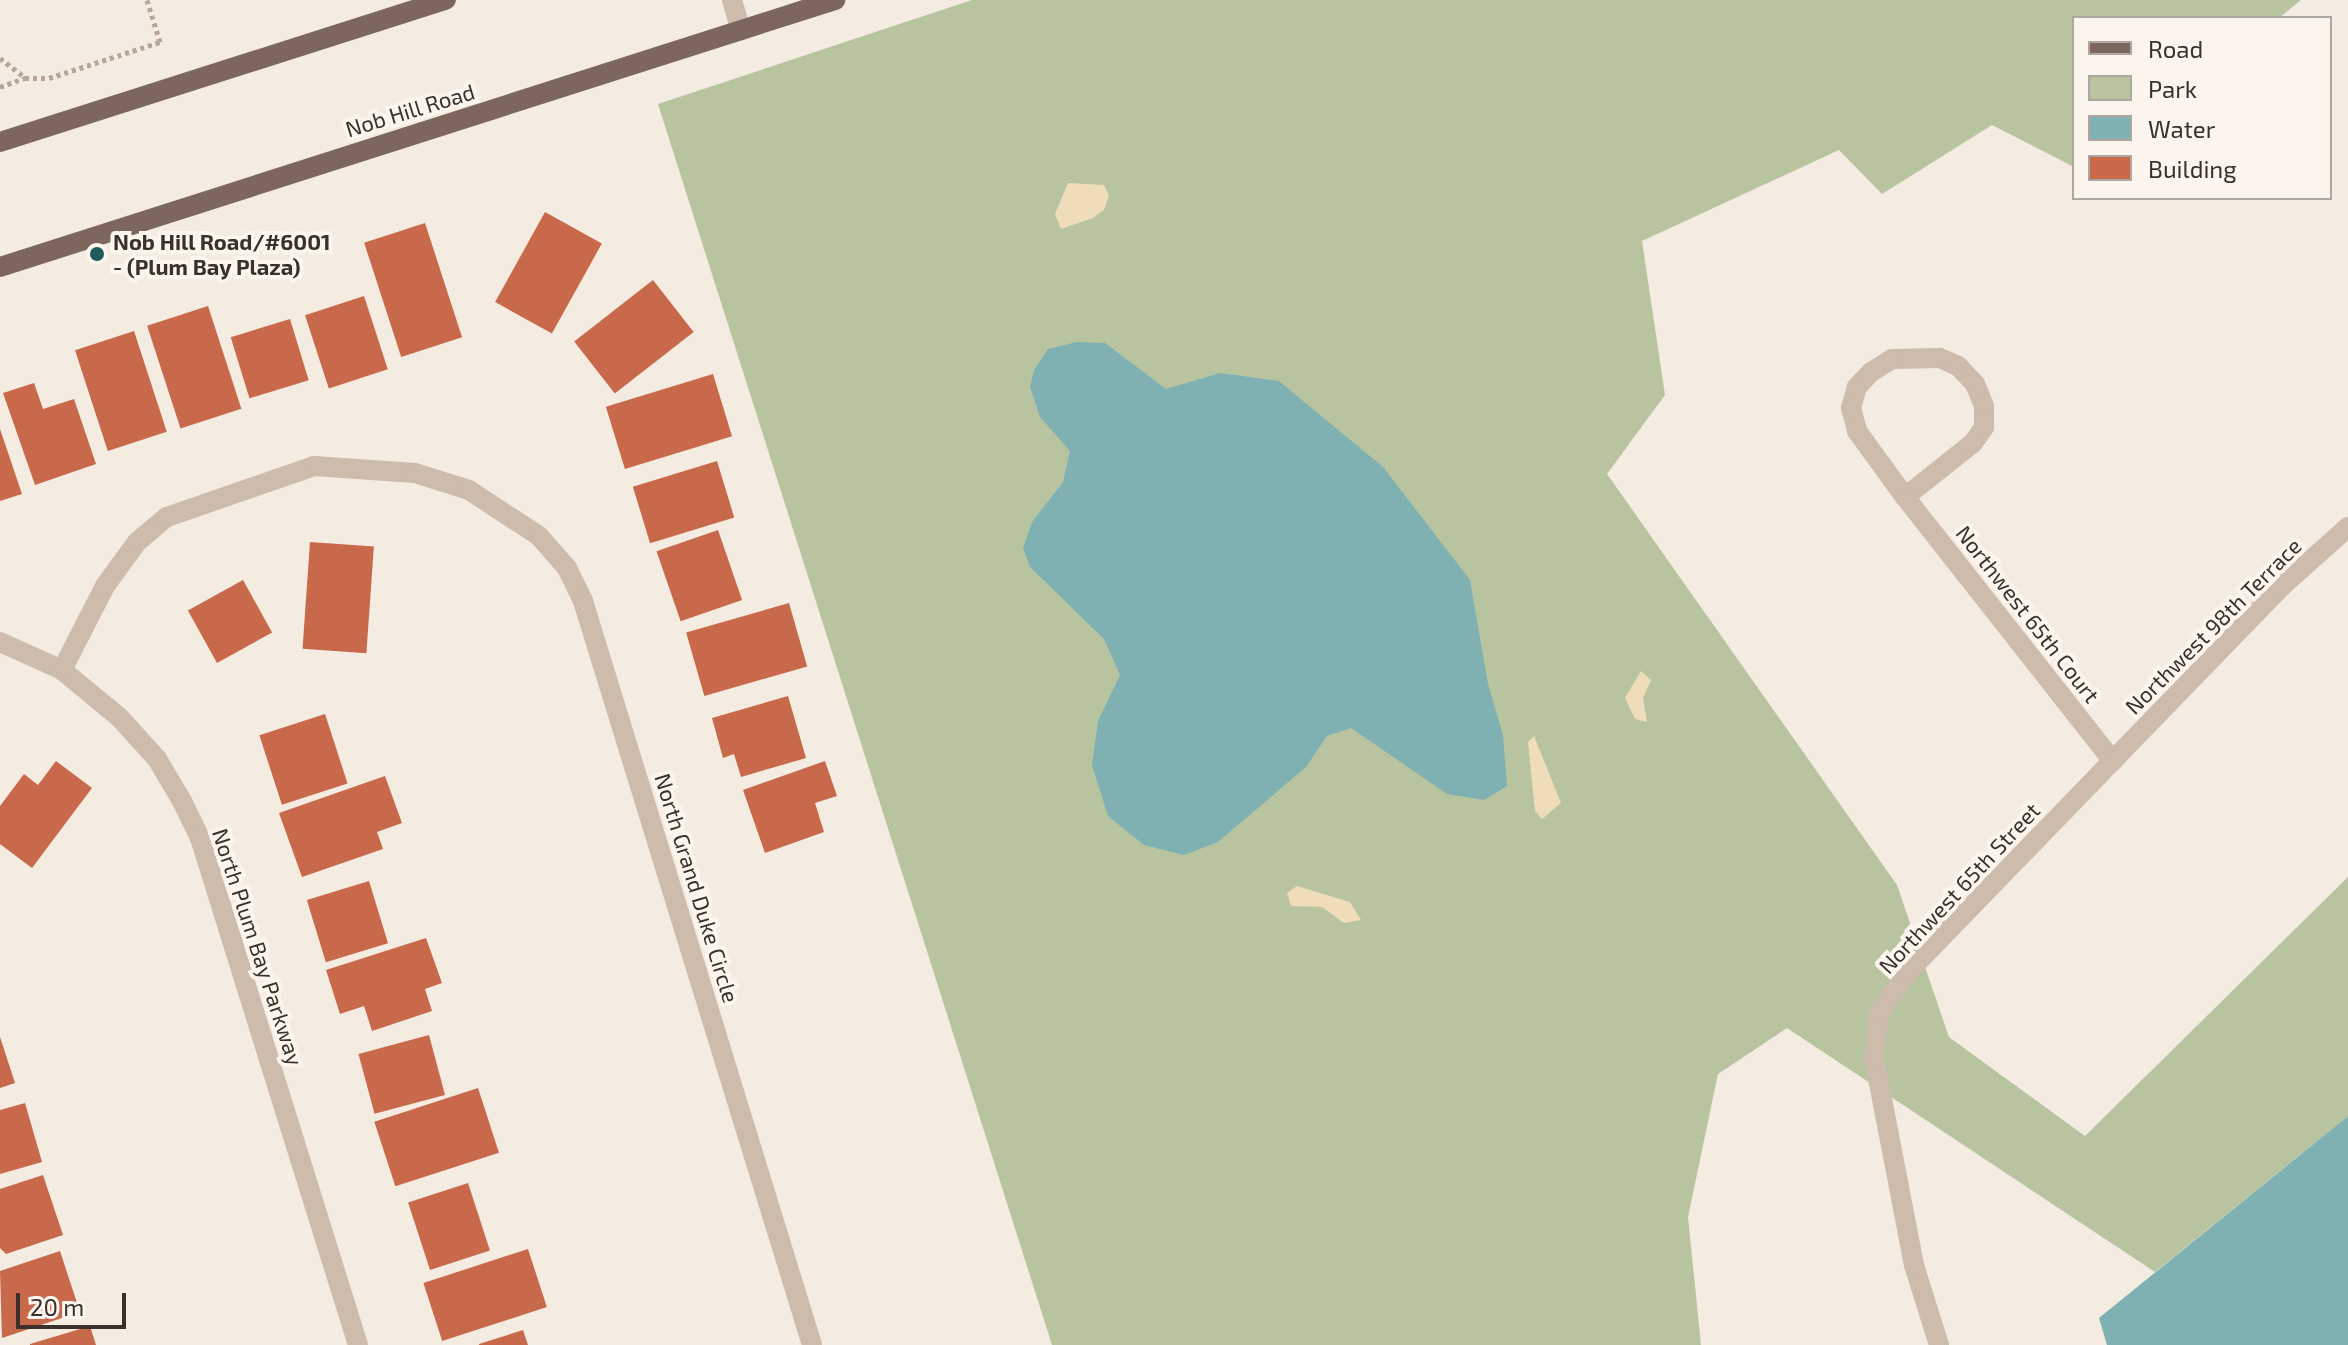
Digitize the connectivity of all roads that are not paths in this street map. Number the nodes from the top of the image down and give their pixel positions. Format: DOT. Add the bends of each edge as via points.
graph roads {
  1 [pos="446,0"];
  2 [pos="732,0"];
  3 [pos="835,0"];
  4 [pos="741,31"];
  5 [pos="0,142"];
  6 [pos="1,262"];
  7 [pos="1905,497"];
  8 [pos="2348,527"];
  9 [pos="0,642"];
  10 [pos="62,670"];
  11 [pos="2113,761"];
  12 [pos="358,1345"];
  13 [pos="812,1345"];
  14 [pos="1939,1345"];
  1 -- 5 [label="main road"];
  2 -- 4 [label="street"];
  3 -- 4 [label="main road, Nob Hill Road"];
  4 -- 6 [label="main road, Nob Hill Road"];
  7 -- 7 [label="street, Northwest 65th Court" via="1857,431 1851,408 1857,387 1892,359 1940,358 1958,366 1975,384 1984,406 1984,427 1973,443"];
  7 -- 11 [label="street, Northwest 65th Court"];
  8 -- 11 [label="street, Northwest 98th Terrace" via="2282,586"];
  9 -- 10 [label="street, North Plum Bay Parkway"];
  10 -- 12 [label="street, North Plum Bay Parkway" via="120,718 157,759 200,838"];
  10 -- 13 [label="street, North Grand Duke Circle" via="105,586 137,542 167,517 314,466 415,473 469,490 539,536 567,568 583,601"];
  11 -- 14 [label="street, Northwest 65th Street" via="1907,973 1879,1013 1874,1057 1914,1265"];
}
